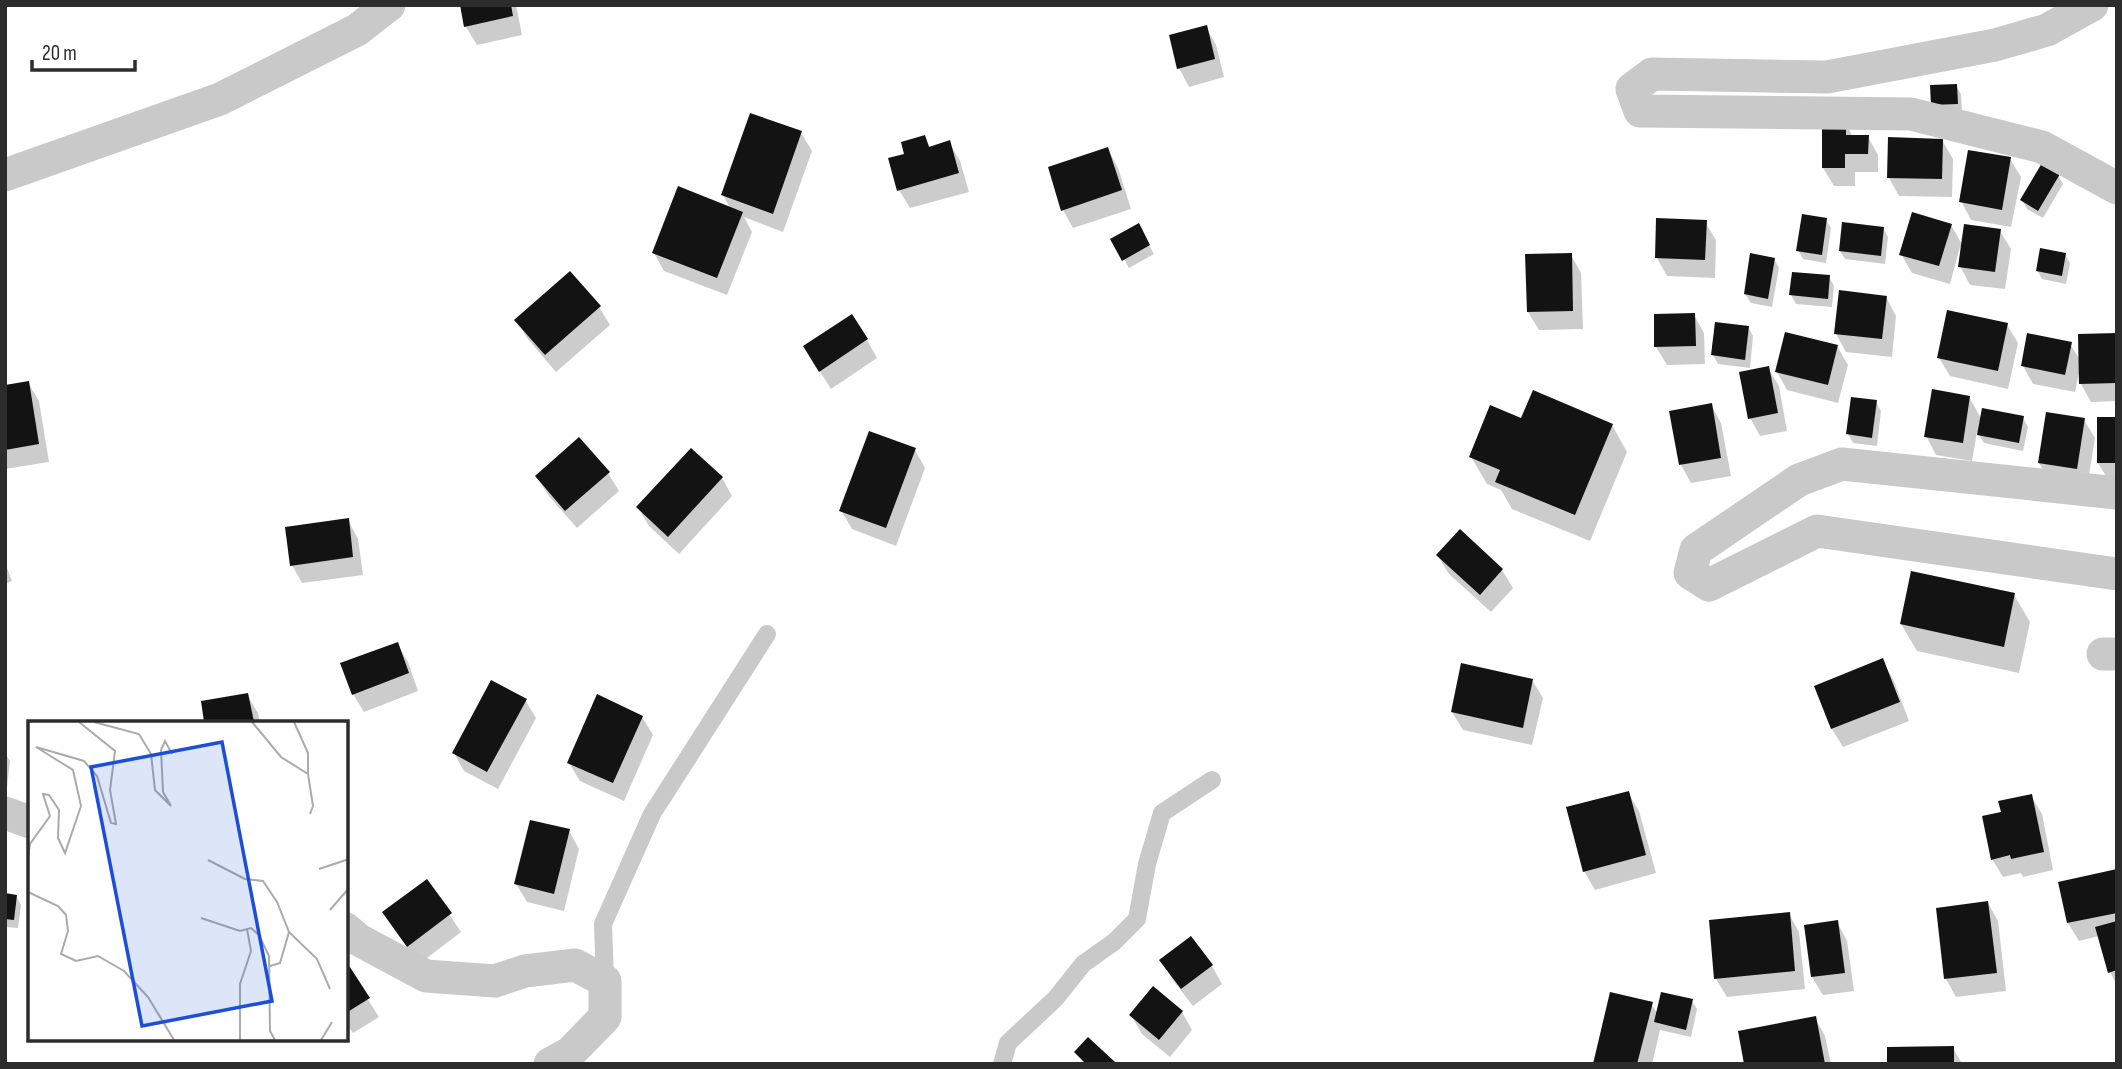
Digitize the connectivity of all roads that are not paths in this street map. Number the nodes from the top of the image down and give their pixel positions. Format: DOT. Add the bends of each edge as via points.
graph roads {
  1 [pos="388,5"];
  2 [pos="2092,5"];
  3 [pos="5,175"];
  4 [pos="2117,188"];
  5 [pos="2117,493"];
  6 [pos="2117,574"];
  7 [pos="767,634"];
  8 [pos="1212,780"];
  9 [pos="5,813"];
  10 [pos="28,821"];
  11 [pos="348,931"];
  12 [pos="605,981"];
  13 [pos="550,1064"];
  14 [pos="1002,1064"];
  1 -- 3 [label="street" via="357,30 220,99"];
  2 -- 4 [label="street" via="2048,30 1995,45 1827,77 1652,74 1632,89 1640,111 1911,114 2042,147"];
  5 -- 6 [label="street" via="1842,464 1799,480 1696,550 1690,573 1709,585 1817,531"];
  7 -- 12 [label="lane" via="652,814 603,925"];
  8 -- 14 [label="lane" via="1162,813 1137,919 1083,964 1056,998 1008,1043"];
  9 -- 10 [label="street"];
  11 -- 12 [label="street" via="426,976 495,981 525,971 575,965"];
  12 -- 13 [label="street" via="605,1017 570,1053"];
}
